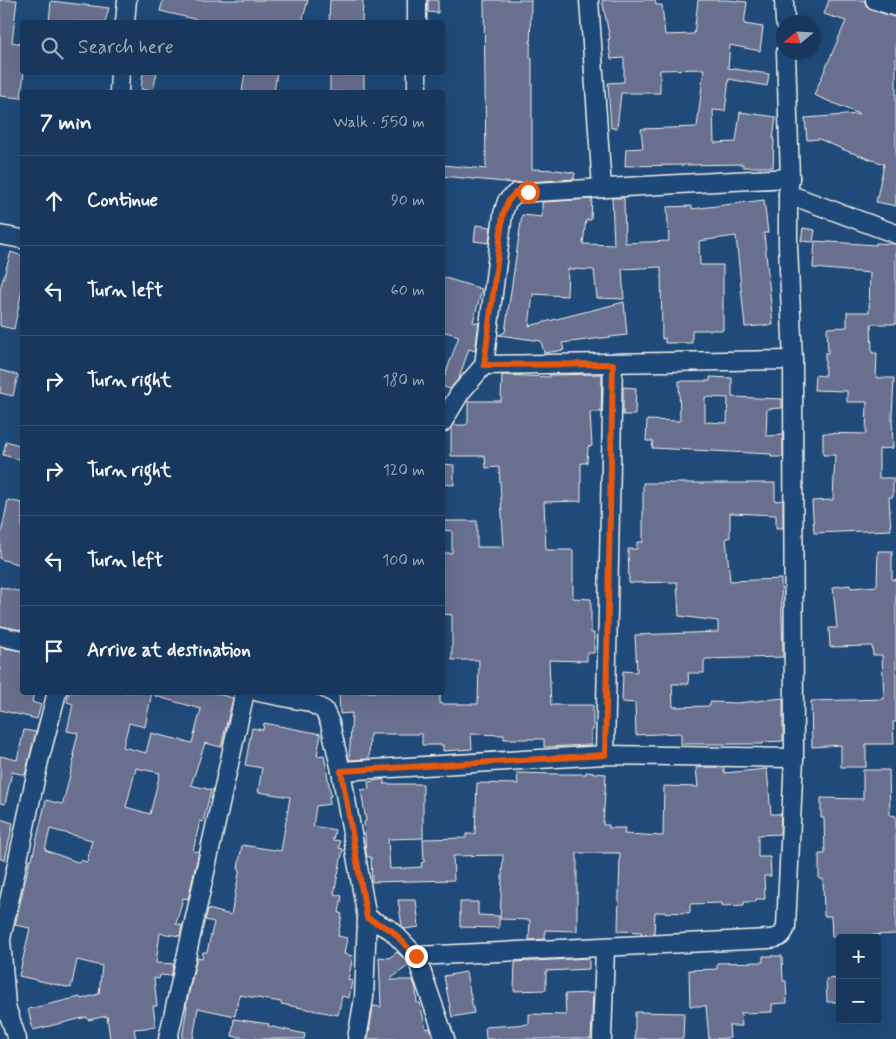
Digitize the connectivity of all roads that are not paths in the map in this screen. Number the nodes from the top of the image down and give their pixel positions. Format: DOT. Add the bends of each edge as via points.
graph roads {
  1 [pos="127,0"];
  2 [pos="417,0"];
  3 [pos="589,0"];
  4 [pos="784,0"];
  5 [pos="875,0"];
  6 [pos="896,7"];
  7 [pos="785,15"];
  8 [pos="125,20"];
  9 [pos="417,20"];
  10 [pos="786,60"];
  11 [pos="120,75"];
  12 [pos="417,75"];
  13 [pos="119,90"];
  14 [pos="416,90"];
  15 [pos="789,186"];
  16 [pos="602,188"];
  17 [pos="896,234"];
  18 [pos="0,235"];
  19 [pos="20,239"];
  20 [pos="793,360"];
  21 [pos="613,364"];
  22 [pos="484,365"];
  23 [pos="445,418"];
  24 [pos="0,636"];
  25 [pos="20,641"];
  26 [pos="55,695"];
  27 [pos="244,695"];
  28 [pos="273,695"];
  29 [pos="605,755"];
  30 [pos="794,758"];
  31 [pos="341,771"];
  32 [pos="367,918"];
  33 [pos="605,948"];
  34 [pos="416,956"];
  35 [pos="18,1039"];
  36 [pos="168,1039"];
  37 [pos="358,1039"];
  38 [pos="445,1039"];
  39 [pos="602,1039"];
  1 -- 8 [label="street"];
  2 -- 9 [label="street"];
  3 -- 16 [label="street"];
  4 -- 7 [label="street"];
  5 -- 6 [label="street"];
  10 -- 15 [label="street"];
  11 -- 13 [label="street"];
  12 -- 14 [label="street"];
  15 -- 16 [label="street"];
  15 -- 17 [label="street"];
  15 -- 20 [label="street"];
  16 -- 22 [label="street" via="516,192 508,201 503,214"];
  18 -- 19 [label="street"];
  20 -- 21 [label="street"];
  20 -- 30 [label="street"];
  21 -- 22 [label="street"];
  21 -- 29 [label="street"];
  22 -- 23 [label="street" via="460,393"];
  24 -- 25 [label="street"];
  26 -- 35 [label="street" via="1,939 6,1006"];
  27 -- 36 [label="street"];
  28 -- 31 [label="street" via="308,702 324,710"];
  29 -- 30 [label="street"];
  29 -- 31 [label="street"];
  30 -- 33 [label="street" via="783,935 769,939"];
  31 -- 32 [label="street"];
  32 -- 34 [label="street" via="391,930"];
  32 -- 37 [label="street" via="364,998"];
  33 -- 34 [label="street"];
  33 -- 39 [label="street"];
  34 -- 38 [label="street"];
}
